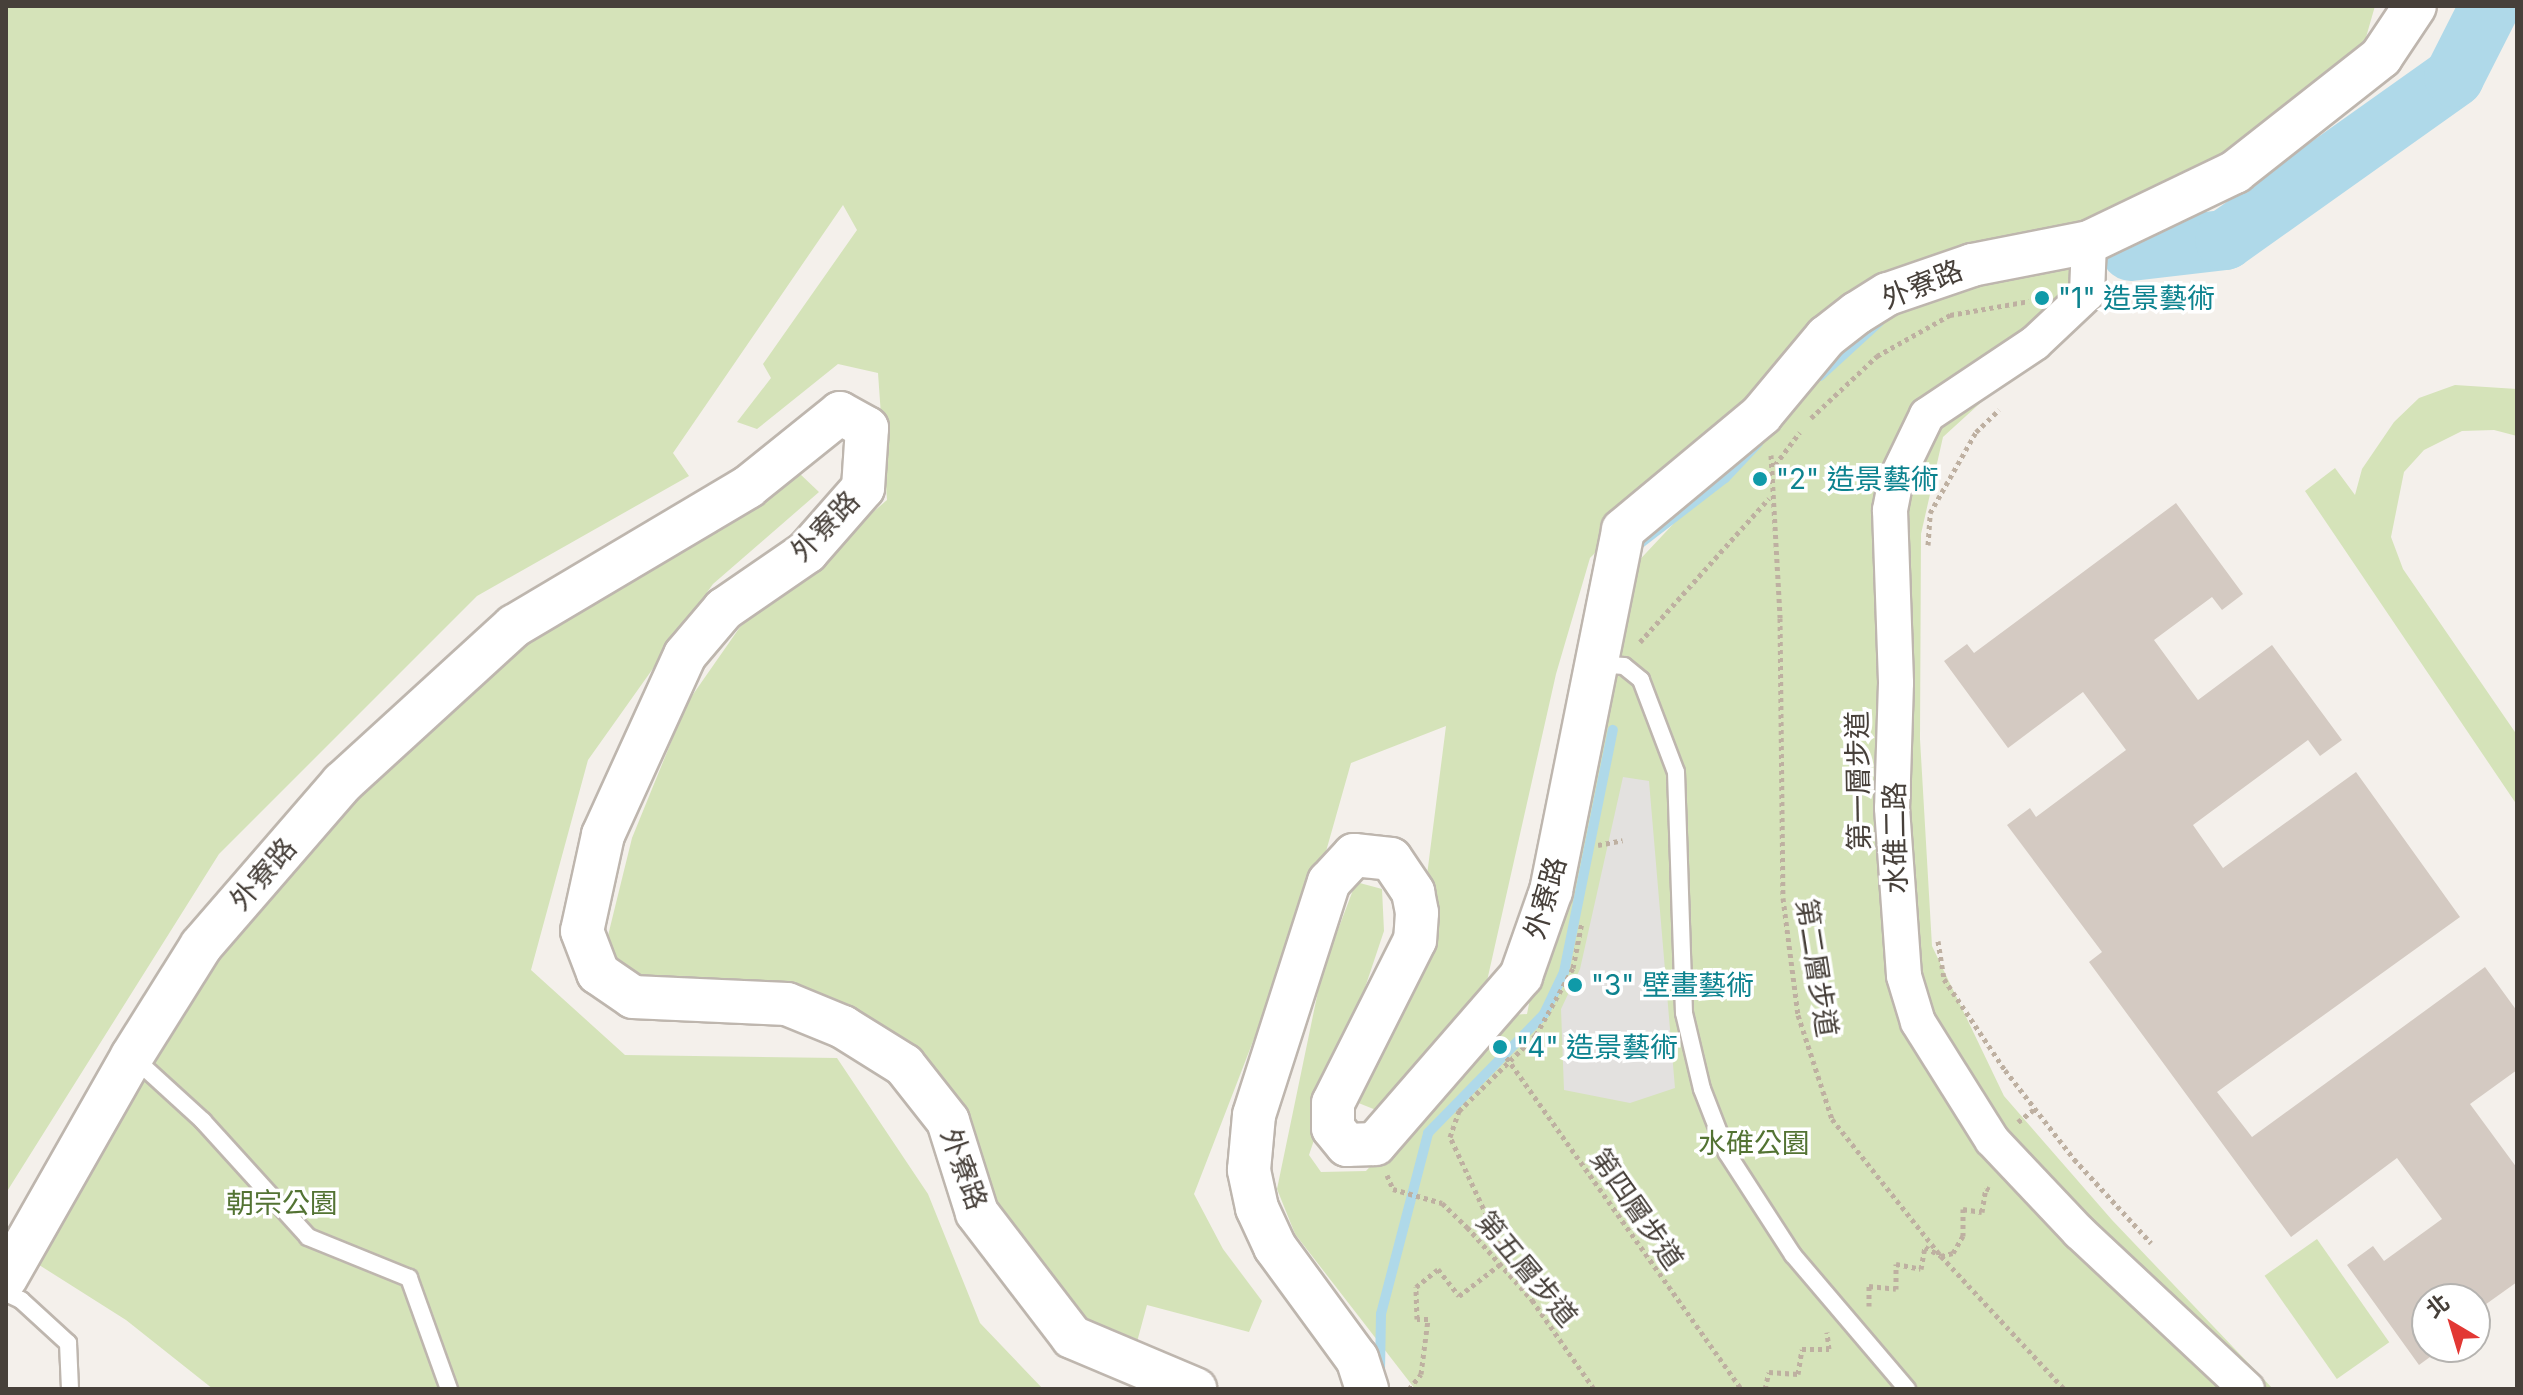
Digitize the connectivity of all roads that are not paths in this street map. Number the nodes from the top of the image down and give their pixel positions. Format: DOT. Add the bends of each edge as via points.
graph roads {
  1 [pos="2415,6"];
  2 [pos="2089,242"];
  3 [pos="1609,665"];
  4 [pos="132,1056"];
  5 [pos="6,1278"];
  6 [pos="6,1293"];
  7 [pos="70,1389"];
  8 [pos="449,1389"];
  9 [pos="1195,1389"];
  10 [pos="1367,1389"];
  11 [pos="1907,1389"];
  12 [pos="2247,1389"];
  1 -- 2 [label="street, 外寮路" via="2381,57 2235,172"];
  2 -- 3 [label="street, 外寮路" via="2015,253 1888,294 1826,337 1761,415 1623,530"];
  2 -- 12 [label="street, 水碓二路" via="2074,297 2035,343 1927,415 1896,479 1890,510 1896,683 1892,808 1904,976 1918,1022 1992,1140 2079,1232"];
  3 -- 10 [label="street, 外寮路" via="1551,891 1521,976 1375,1144 1347,1145 1333,1128 1333,1103 1415,940 1413,892 1391,859 1354,855 1329,882 1254,1115 1251,1183 1275,1247 1357,1359"];
  3 -- 11 [label="lane" via="1641,680 1676,772 1684,1013 1702,1089 1727,1153 1842,1318"];
  4 -- 5 [label="street, 外寮路"];
  4 -- 8 [label="lane" via="203,1121 308,1237 409,1278"];
  4 -- 9 [label="street, 外寮路" via="201,946 342,783 514,626 748,487 840,413 867,428 863,488 807,552 724,609 685,655 603,835 582,931 598,973 633,997 787,1004 843,1027 904,1065 948,1121 977,1213 1072,1337"];
  6 -- 7 [label="lane" via="68,1343"];
}
